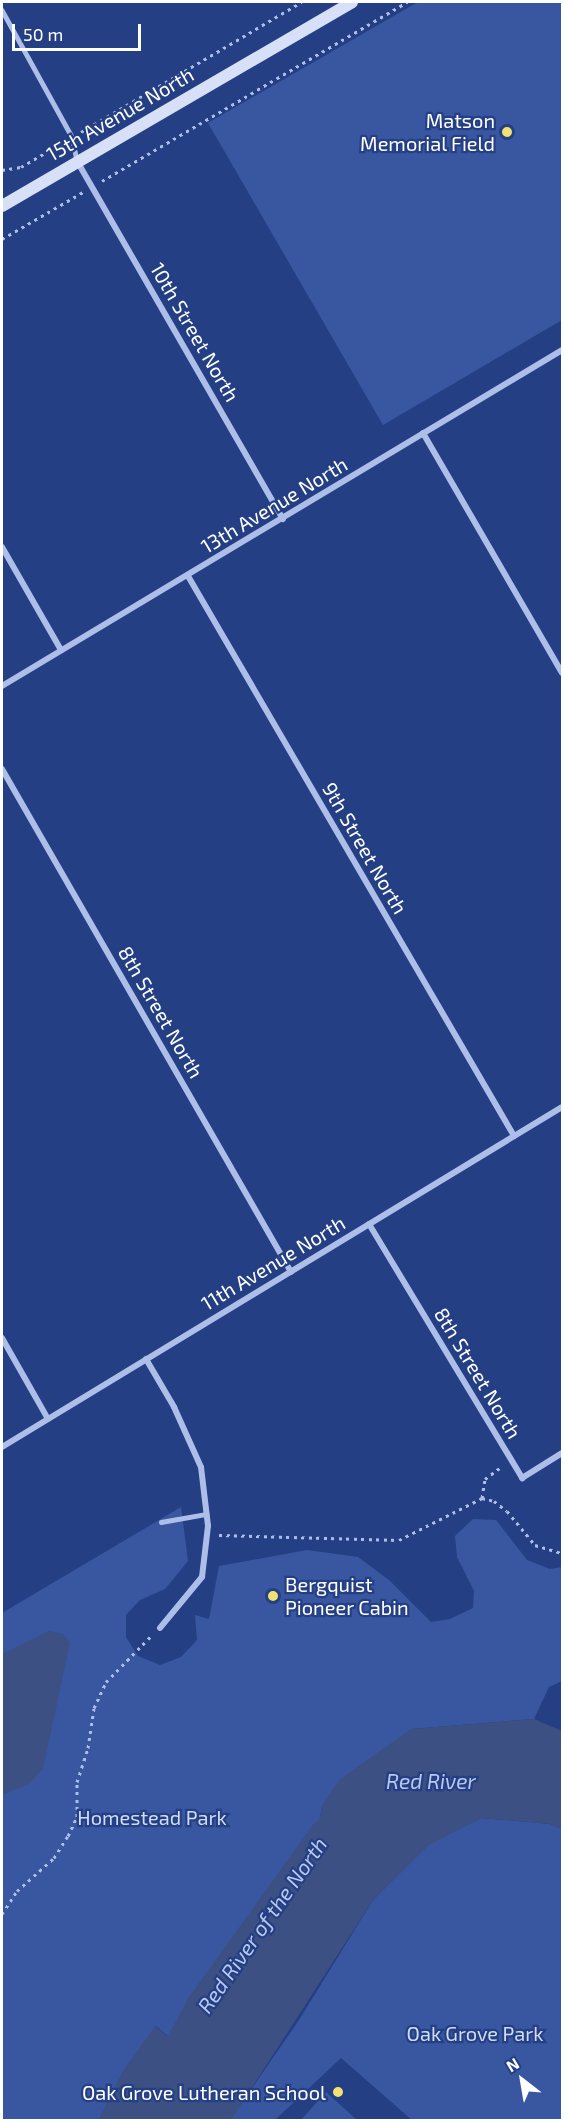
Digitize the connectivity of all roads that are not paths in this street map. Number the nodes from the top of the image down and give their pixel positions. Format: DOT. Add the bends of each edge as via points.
graph roads {
  1 [pos="351,2"];
  2 [pos="2,10"];
  3 [pos="77,161"];
  4 [pos="2,206"];
  5 [pos="562,350"];
  6 [pos="423,433"];
  7 [pos="283,519"];
  8 [pos="2,547"];
  9 [pos="189,576"];
  10 [pos="61,650"];
  11 [pos="562,673"];
  12 [pos="2,686"];
  13 [pos="2,769"];
  14 [pos="562,1107"];
  15 [pos="514,1136"];
  16 [pos="369,1224"];
  17 [pos="291,1272"];
  18 [pos="2,1338"];
  19 [pos="146,1359"];
  20 [pos="48,1419"];
  21 [pos="2,1447"];
  22 [pos="562,1453"];
  23 [pos="206,1514"];
  24 [pos="161,1522"];
  25 [pos="160,1628"];
  1 -- 3 [label="main road, 15th Avenue North"];
  2 -- 3 [label="lane" via="72,137"];
  3 -- 4 [label="main road, 15th Avenue North"];
  3 -- 7 [label="street, 10th Street North"];
  5 -- 6 [label="street, 13th Avenue North"];
  6 -- 7 [label="street, 13th Avenue North"];
  6 -- 11 [label="street"];
  7 -- 9 [label="street, 13th Avenue North"];
  8 -- 10 [label="street"];
  9 -- 10 [label="street, 13th Avenue North"];
  9 -- 15 [label="street, 9th Street North"];
  10 -- 12 [label="street, 13th Avenue North"];
  13 -- 17 [label="street, 8th Street North"];
  14 -- 15 [label="street, 11th Avenue North"];
  15 -- 16 [label="street, 11th Avenue North"];
  16 -- 17 [label="street, 11th Avenue North"];
  16 -- 22 [label="street, 8th Street North" via="522,1478"];
  17 -- 19 [label="street, 11th Avenue North"];
  18 -- 20 [label="street"];
  19 -- 20 [label="street, 11th Avenue North"];
  19 -- 23 [label="street" via="174,1407 201,1467"];
  20 -- 21 [label="street, 11th Avenue North"];
  23 -- 24 [label="lane"];
  23 -- 25 [label="street" via="208,1535 202,1577"];
}
